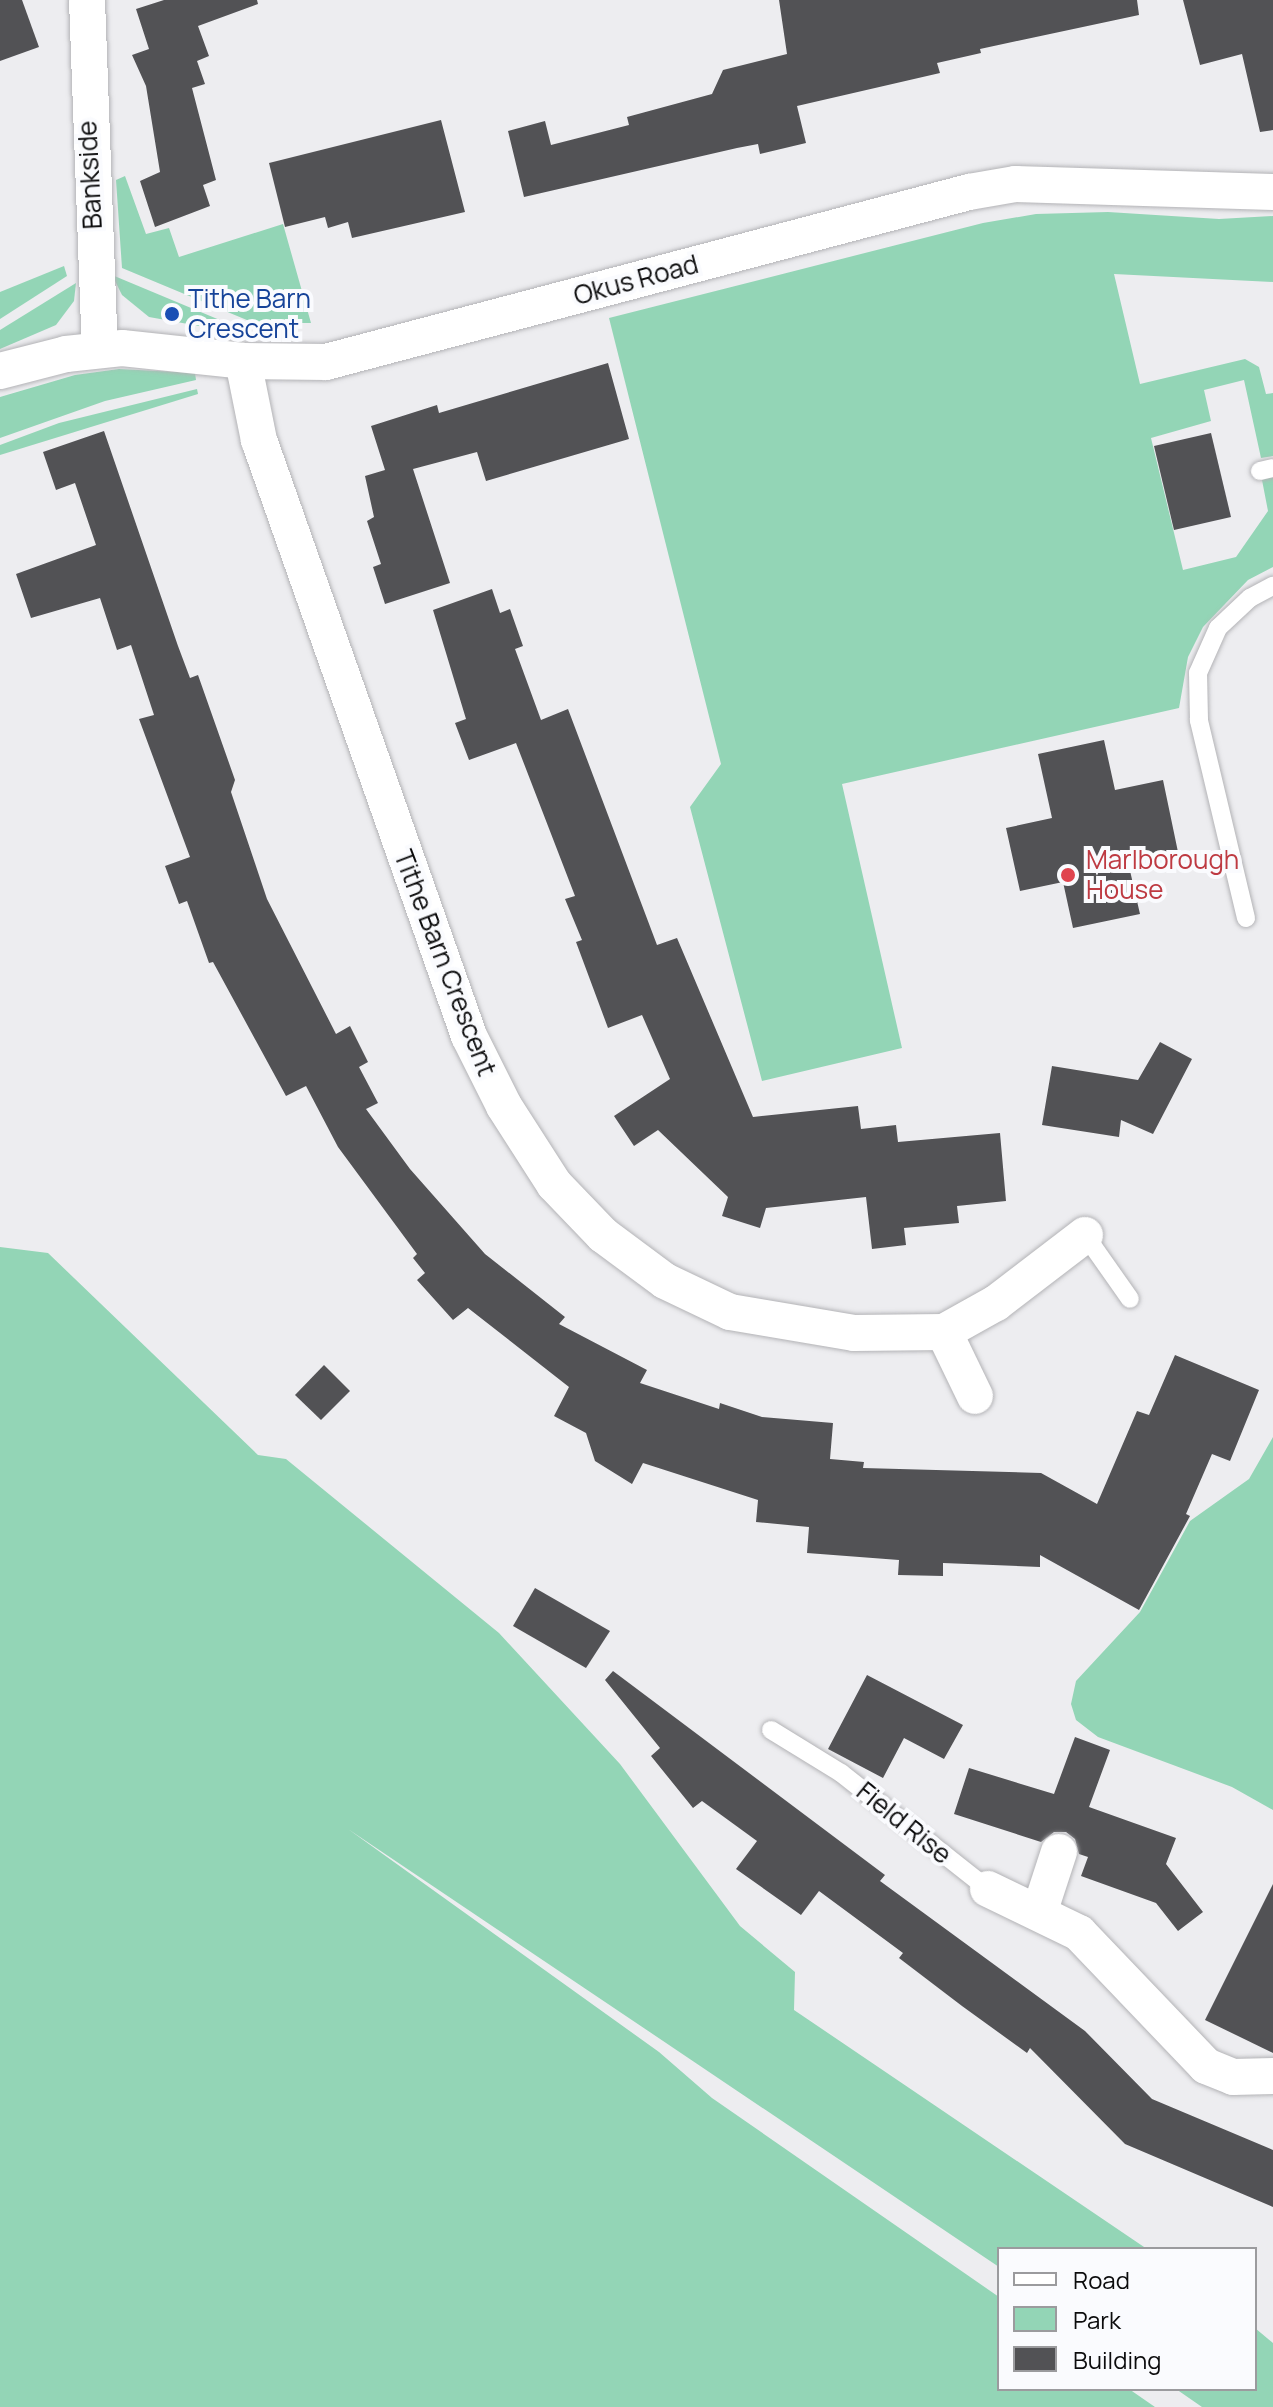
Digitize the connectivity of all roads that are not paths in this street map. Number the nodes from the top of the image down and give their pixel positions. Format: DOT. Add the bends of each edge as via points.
graph roads {
  1 [pos="87,0"];
  2 [pos="1273,192"];
  3 [pos="100,349"];
  4 [pos="243,361"];
  5 [pos="0,371"];
  6 [pos="1273,586"];
  7 [pos="1246,918"];
  8 [pos="1085,1235"];
  9 [pos="1130,1299"];
  10 [pos="944,1332"];
  11 [pos="975,1396"];
  12 [pos="771,1730"];
  13 [pos="1059,1852"];
  14 [pos="988,1889"];
  15 [pos="1040,1910"];
  16 [pos="1273,2076"];
  1 -- 3 [label="street, Bankside" via="89,168"];
  2 -- 4 [label="street, Okus Road" via="1061,182 1000,187 326,362"];
  3 -- 4 [label="street, Okus Road" via="175,351"];
  3 -- 5 [label="street, Okus Road"];
  4 -- 10 [label="street, Tithe Barn Crescent" via="259,440 469,1036 504,1106 554,1184 603,1235 665,1281 730,1312 854,1333"];
  6 -- 7 [label="lane" via="1250,598 1218,628 1198,673 1199,720"];
  8 -- 9 [label="lane"];
  8 -- 10 [label="street, Tithe Barn Crescent" via="996,1303"];
  10 -- 11 [label="street"];
  12 -- 14 [label="lane, Field Rise" via="841,1773"];
  13 -- 15 [label="street"];
  14 -- 15 [label="street, Field Rise"];
  15 -- 16 [label="street, Field Rise" via="1079,1933 1206,2066 1233,2077"];
}
